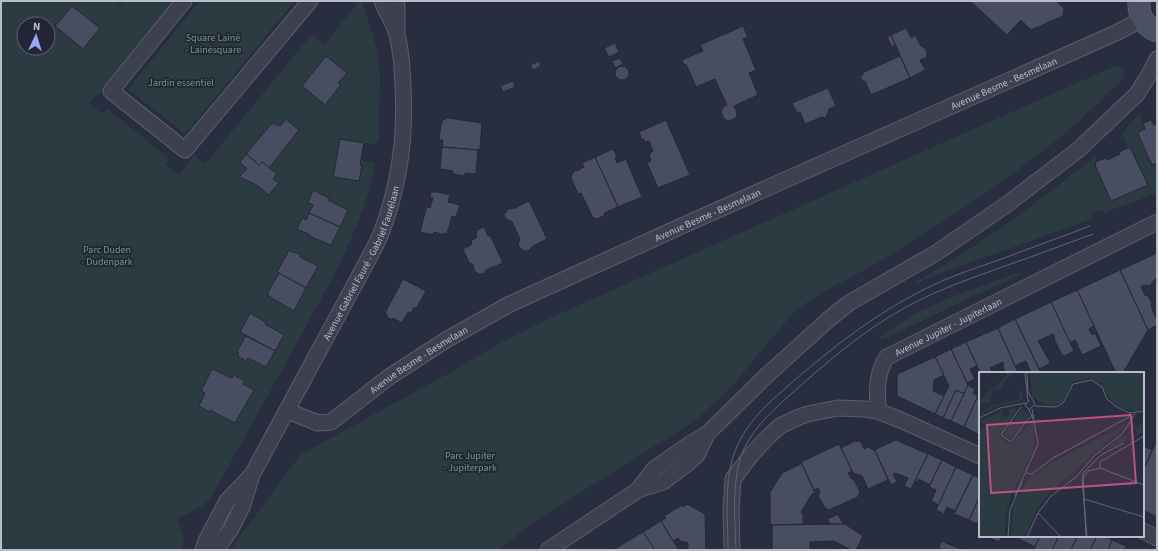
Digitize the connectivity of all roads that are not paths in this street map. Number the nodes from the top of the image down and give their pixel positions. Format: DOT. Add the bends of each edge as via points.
graph roads {
  1 [pos="184,1"];
  2 [pos="310,1"];
  3 [pos="382,1"];
  4 [pos="396,1"];
  5 [pos="1146,17"];
  6 [pos="397,33"];
  7 [pos="1157,59"];
  8 [pos="1157,222"];
  9 [pos="288,411"];
  10 [pos="878,411"];
  11 [pos="979,456"];
  12 [pos="252,475"];
  13 [pos="1144,532"];
  14 [pos="1157,538"];
  15 [pos="202,550"];
  16 [pos="216,550"];
  17 [pos="548,550"];
  18 [pos="732,550"];
  1 -- 2 [label="street" via="111,91 185,150"];
  3 -- 6 [label="street, Avenue Gabriel Fauré - Gabriel Faurélaan"];
  4 -- 6 [label="street, Avenue Gabriel Fauré - Gabriel Faurélaan"];
  5 -- 9 [label="street, Avenue Besme - Besmelaan" via="1118,32 510,304 389,377 331,422 318,423"];
  6 -- 9 [label="street, Avenue Gabriel Fauré - Gabriel Faurélaan" via="402,54 404,103 403,141 396,186 373,250"];
  7 -- 17 [label="street" via="1137,94 1078,150 1006,205 936,253 849,303 786,357 708,434 654,470 638,490"];
  8 -- 10 [label="street, Avenue Jupiter - Jupiterlaan" via="887,357 882,364 878,380"];
  9 -- 12 [label="street, Avenue Gabriel Fauré - Gabriel Faurélaan"];
  10 -- 11 [label="street"];
  10 -- 18 [label="street" via="838,408 808,414 780,426 752,454 733,480"];
  12 -- 15 [label="street, Avenue Gabriel Fauré - Gabriel Faurélaan" via="227,501"];
  12 -- 16 [label="street, Avenue Gabriel Fauré - Gabriel Faurélaan" via="237,518"];
  13 -- 14 [label="street"];
}
